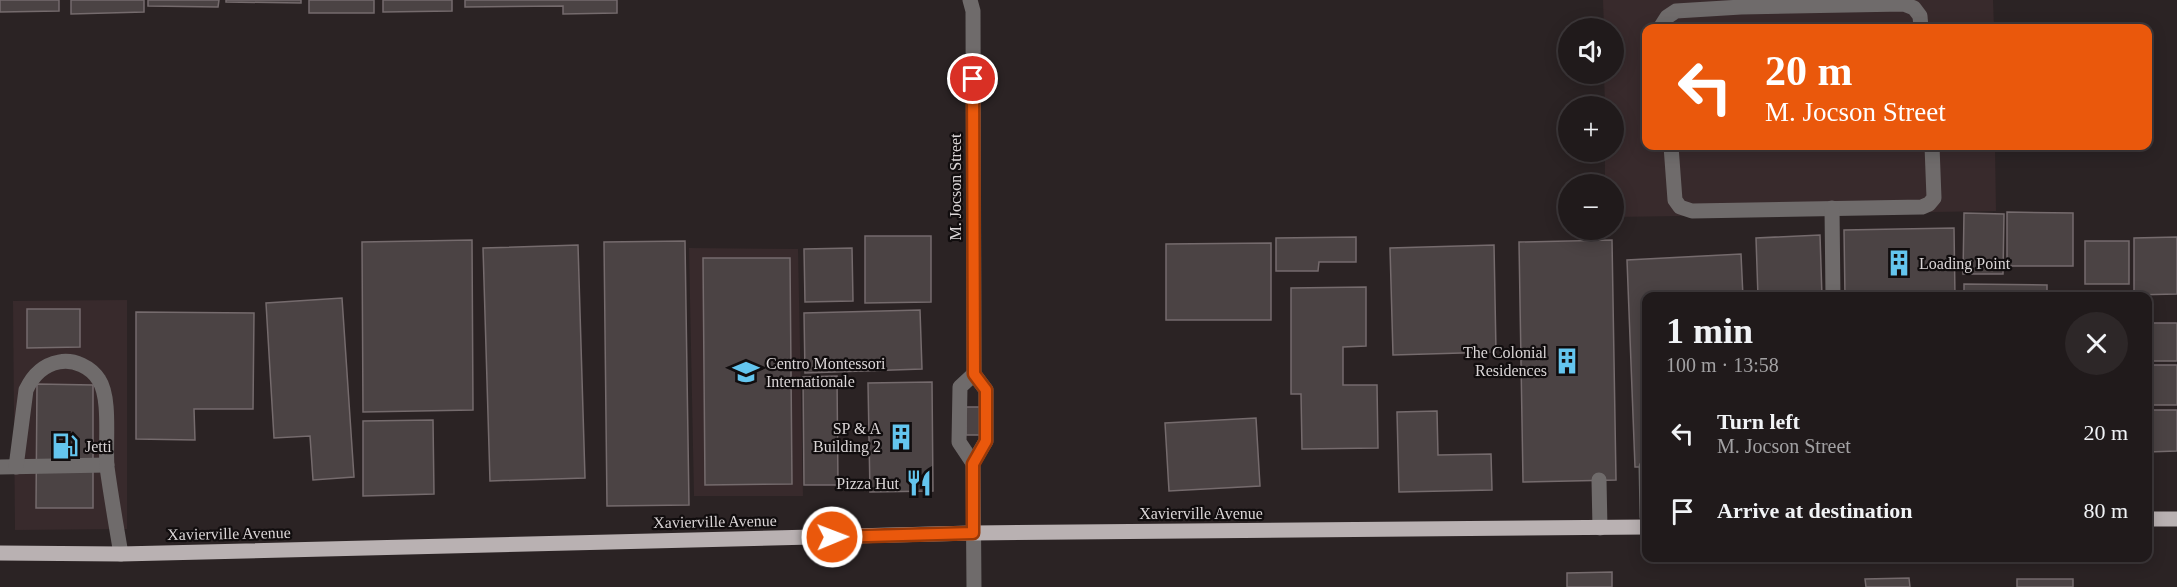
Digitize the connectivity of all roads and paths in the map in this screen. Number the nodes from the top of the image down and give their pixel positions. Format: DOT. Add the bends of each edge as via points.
graph roads {
  1 [pos="970,0"];
  2 [pos="1663,24"];
  3 [pos="1921,24"];
  4 [pos="1671,150"];
  5 [pos="1932,150"];
  6 [pos="1832,208"];
  7 [pos="1833,292"];
  8 [pos="974,374"];
  9 [pos="973,464"];
  10 [pos="107,465"];
  11 [pos="0,467"];
  12 [pos="16,467"];
  13 [pos="1599,480"];
  14 [pos="2152,519"];
  15 [pos="2177,519"];
  16 [pos="1642,527"];
  17 [pos="1600,528"];
  18 [pos="973,533"];
  19 [pos="0,553"];
  20 [pos="120,554"];
  21 [pos="974,587"];
  1 -- 8 [label="street, M. Jocson Street"];
  2 -- 3 [label="street" via="1676,11 1904,4 1914,8"];
  4 -- 6 [label="street" via="1675,200 1680,207 1692,211"];
  5 -- 6 [label="street" via="1934,198 1929,204"];
  6 -- 7 [label="street"];
  8 -- 9 [label="street, M. Jocson Street" via="986,390 986,441"];
  8 -- 9 [label="street, M. Jocson Street" via="960,387 959,442"];
  9 -- 18 [label="street, M. Jocson Street"];
  10 -- 12 [label="street"];
  10 -- 12 [label="street" via="105,393 100,380 78,363 64,361 40,369 28,384"];
  10 -- 20 [label="street"];
  11 -- 12 [label="street"];
  13 -- 17 [label="street"];
  14 -- 15 [label="main road"];
  16 -- 17 [label="main road, Xavierville Avenue"];
  17 -- 18 [label="main road, Xavierville Avenue"];
  18 -- 20 [label="main road, Xavierville Avenue"];
  18 -- 21 [label="street, M. Jocson Street"];
  19 -- 20 [label="main road, Xavierville Avenue"];
}
